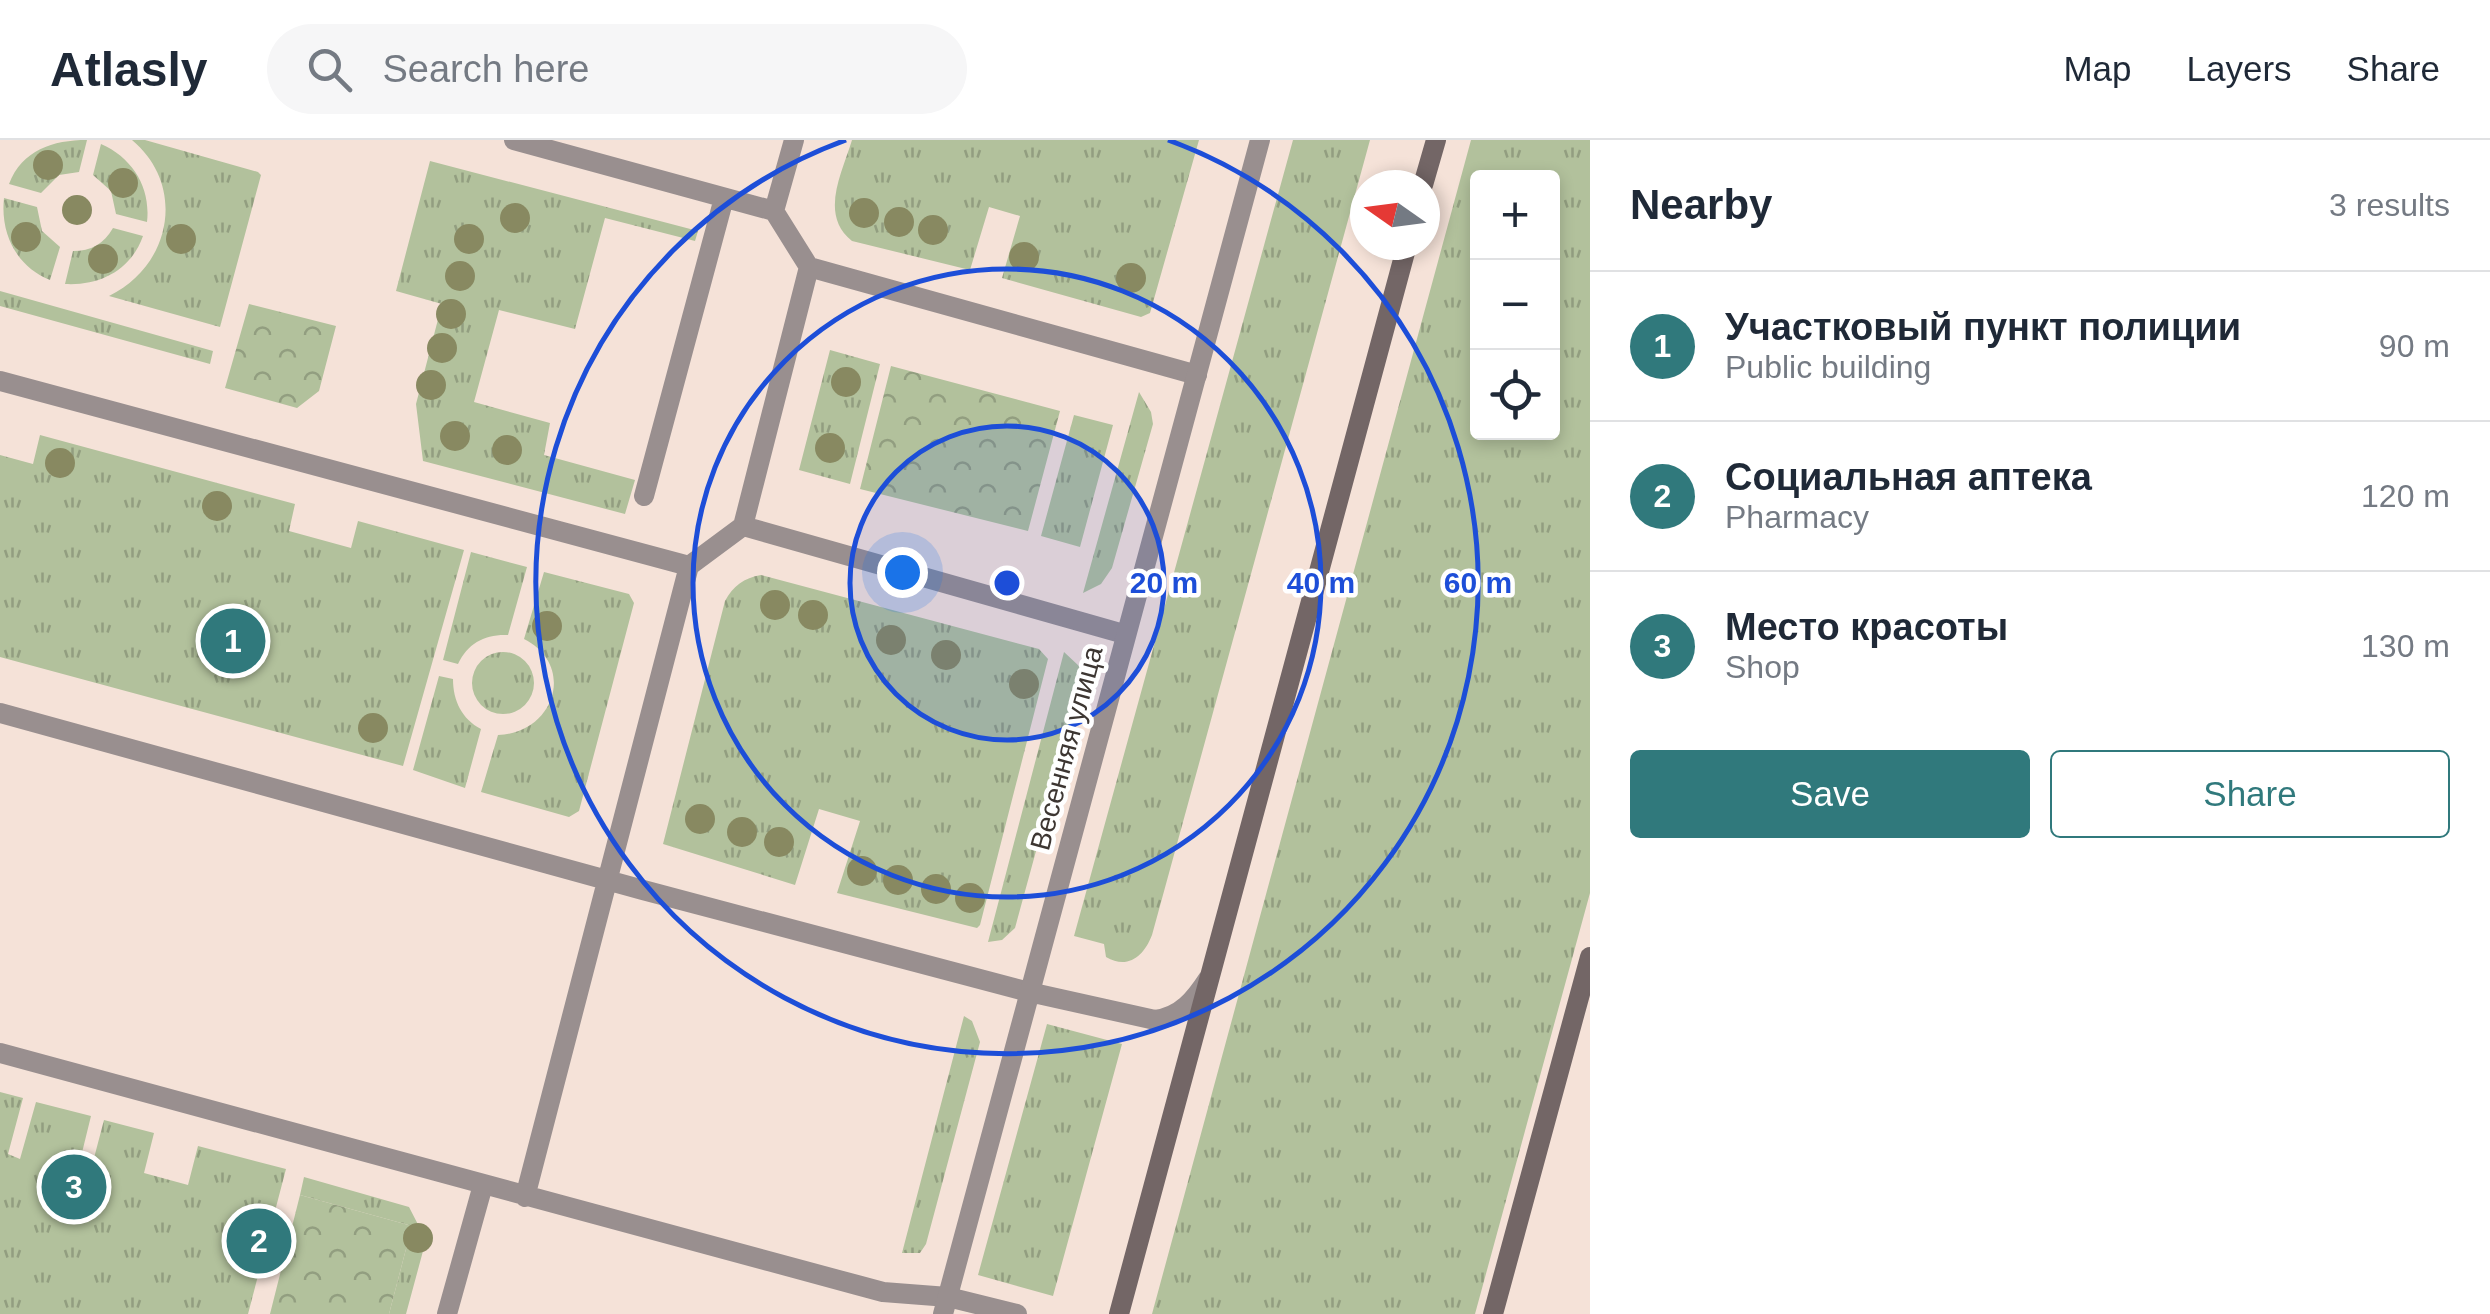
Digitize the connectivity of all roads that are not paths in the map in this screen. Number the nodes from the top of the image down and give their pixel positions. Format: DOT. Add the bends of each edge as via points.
graph roads {
  1 [pos="514,140"];
  2 [pos="794,140"];
  3 [pos="1260,140"];
  4 [pos="1436,140"];
  5 [pos="1428,170"];
  6 [pos="724,198"];
  7 [pos="774,211"];
  8 [pos="1403,260"];
  9 [pos="809,268"];
  10 [pos="1197,375"];
  11 [pos="0,381"];
  12 [pos="644,496"];
  13 [pos="742,526"];
  14 [pos="689,566"];
  15 [pos="1124,634"];
  16 [pos="0,713"];
  17 [pos="609,880"];
  18 [pos="1590,957"];
  19 [pos="1209,977"];
  20 [pos="1029,992"];
  21 [pos="0,1052"];
  22 [pos="483,1184"];
  23 [pos="525,1197"];
  24 [pos="945,1306"];
  25 [pos="447,1314"];
  26 [pos="1017,1314"];
  27 [pos="1119,1314"];
  28 [pos="1492,1314"];
  1 -- 6 [label="street"];
  2 -- 7 [label="street"];
  3 -- 10 [label="street, Весенняя улица"];
  4 -- 5 [label="street"];
  6 -- 7 [label="street"];
  6 -- 12 [label="street"];
  7 -- 9 [label="street"];
  8 -- 19 [label="street"];
  9 -- 10 [label="street"];
  9 -- 13 [label="street"];
  10 -- 15 [label="street, Весенняя улица"];
  11 -- 14 [label="street"];
  13 -- 14 [label="street"];
  13 -- 15 [label="street"];
  14 -- 17 [label="street"];
  15 -- 20 [label="street, Весенняя улица"];
  16 -- 17 [label="street"];
  17 -- 20 [label="street"];
  17 -- 23 [label="street"];
  18 -- 28 [label="street"];
  19 -- 20 [label="street" via="1185,1008 1155,1020"];
  19 -- 27 [label="street"];
  20 -- 24 [label="street, Весенняя улица"];
  21 -- 22 [label="street"];
  22 -- 23 [label="street"];
  22 -- 25 [label="street"];
  23 -- 24 [label="street"];
  24 -- 26 [label="street"];
}
